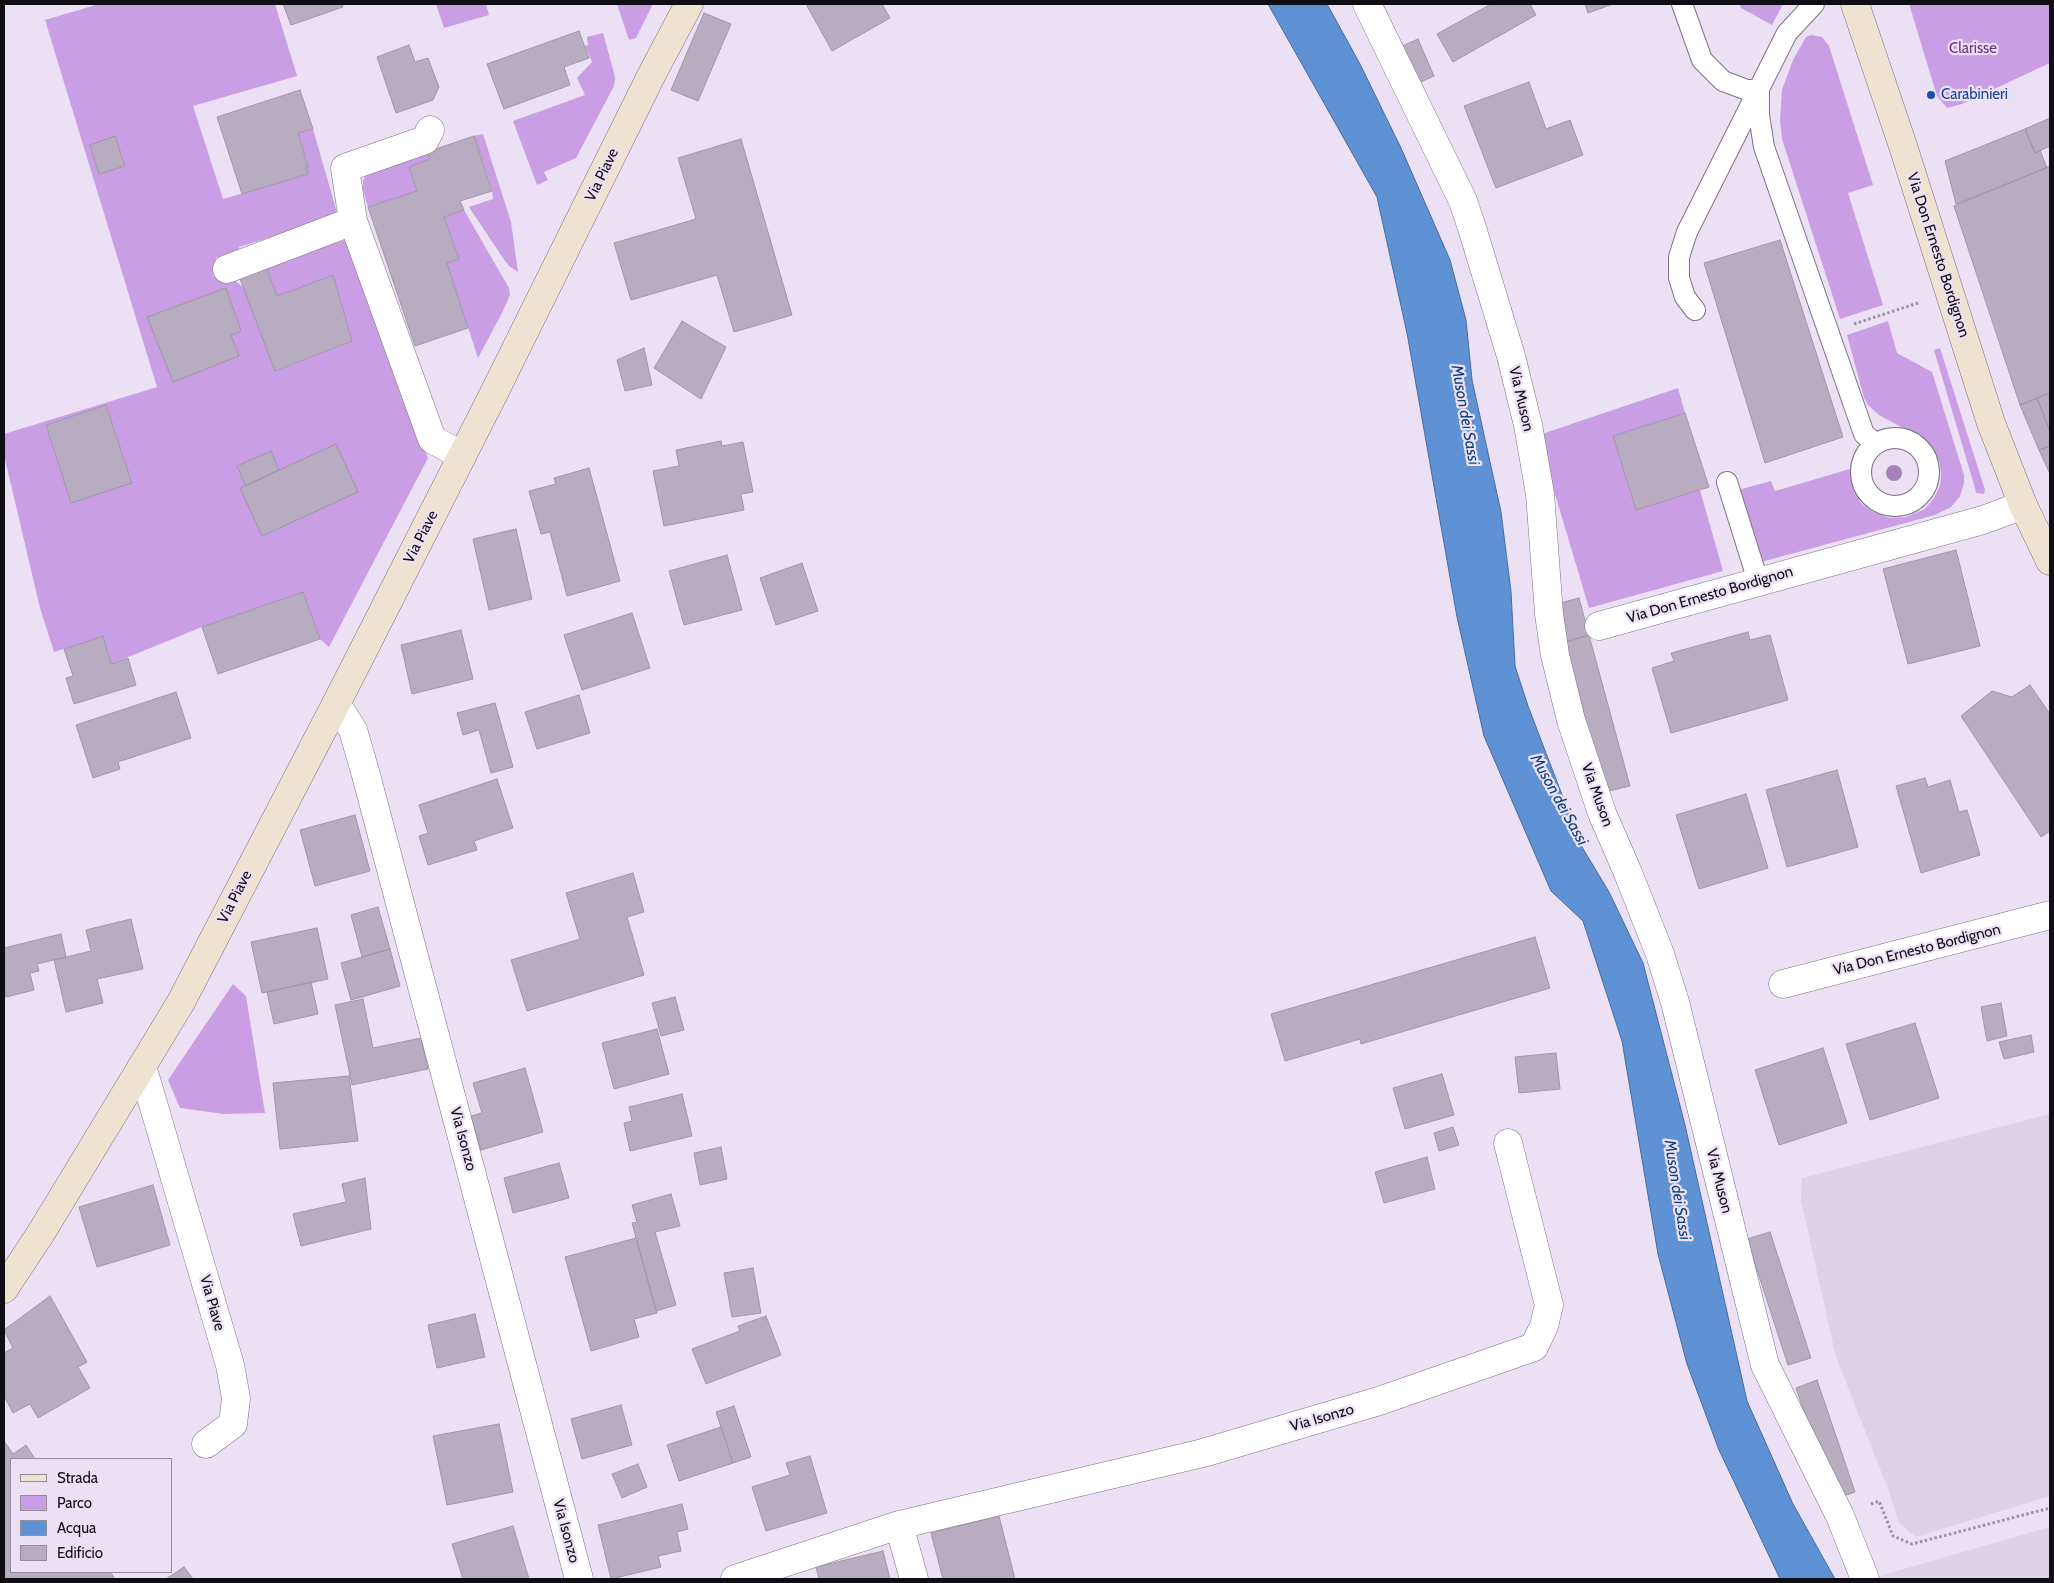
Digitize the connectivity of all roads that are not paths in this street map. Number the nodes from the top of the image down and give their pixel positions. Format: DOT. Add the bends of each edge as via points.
graph roads {
  1 [pos="689,4"];
  2 [pos="1367,4"];
  3 [pos="1682,4"];
  4 [pos="1814,4"];
  5 [pos="1855,4"];
  6 [pos="1759,90"];
  7 [pos="430,130"];
  8 [pos="353,220"];
  9 [pos="227,269"];
  10 [pos="1696,310"];
  11 [pos="1876,444"];
  12 [pos="462,456"];
  13 [pos="1727,482"];
  14 [pos="2023,504"];
  15 [pos="2050,561"];
  16 [pos="1758,581"];
  17 [pos="1599,626"];
  18 [pos="336,704"];
  19 [pos="2050,915"];
  20 [pos="1783,984"];
  21 [pos="142,1066"];
  22 [pos="1508,1143"];
  23 [pos="4,1289"];
  24 [pos="206,1444"];
  25 [pos="900,1525"];
  26 [pos="579,1579"];
  27 [pos="735,1579"];
  28 [pos="914,1579"];
  29 [pos="1865,1579"];
  1 -- 12 [label="street, Via Piave"];
  2 -- 29 [label="street, Via Muson" via="1449,171 1472,228 1511,356 1528,425 1540,494 1549,614 1571,720 1602,813 1660,954 1675,1002 1765,1366 1840,1516"];
  3 -- 6 [label="lane" via="1702,60 1723,81 1747,90"];
  4 -- 6 [label="lane" via="1787,33"];
  5 -- 14 [label="street, Via Don Ernesto Bordignon" via="1991,423"];
  6 -- 10 [label="lane" via="1687,232 1679,256 1684,297"];
  6 -- 11 [label="lane" via="1764,147 1864,434"];
  7 -- 8 [label="street" via="425,140 345,168"];
  8 -- 9 [label="street"];
  8 -- 12 [label="street" via="432,439"];
  12 -- 18 [label="street, Via Piave"];
  13 -- 16 [label="lane"];
  14 -- 15 [label="street, Via Don Ernesto Bordignon"];
  14 -- 16 [label="street, Via Don Ernesto Bordignon" via="1983,520"];
  16 -- 17 [label="street, Via Don Ernesto Bordignon"];
  18 -- 21 [label="street, Via Piave" via="181,1002"];
  18 -- 26 [label="street, Via Isonzo" via="353,730 366,775"];
  19 -- 20 [label="street, Via Don Ernesto Bordignon"];
  21 -- 23 [label="street, Via Piave"];
  21 -- 24 [label="street, Via Piave" via="222,1338 236,1398 233,1424"];
  22 -- 25 [label="street, Via Isonzo" via="1549,1305 1534,1348 1379,1401 1203,1452"];
  25 -- 27 [label="street, Via Isonzo"];
  25 -- 28 [label="street"];
}
